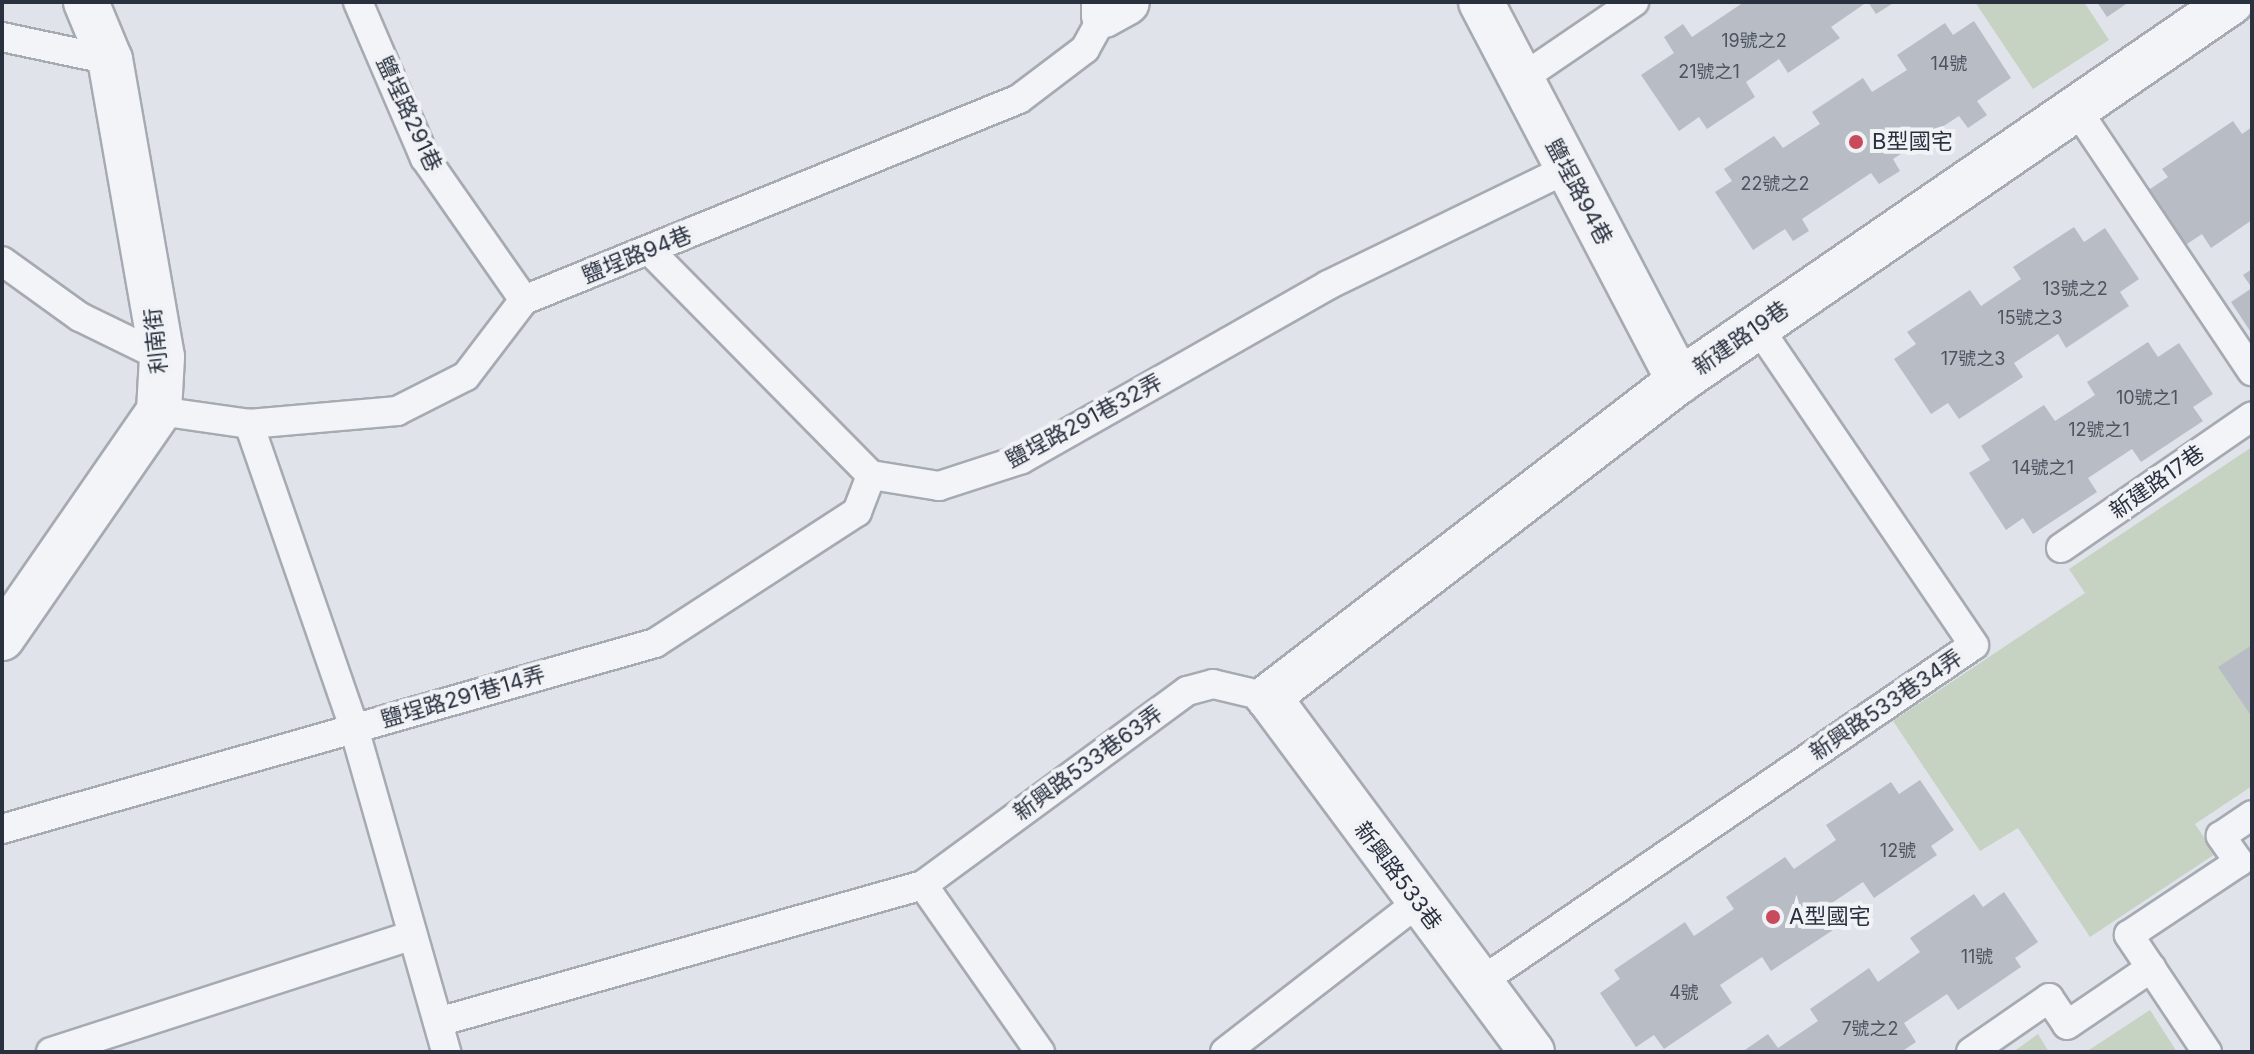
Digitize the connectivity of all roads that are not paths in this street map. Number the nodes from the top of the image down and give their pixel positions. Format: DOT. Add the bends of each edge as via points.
graph roads {
  1 [pos="86,2"];
  2 [pos="358,2"];
  3 [pos="1481,2"];
  4 [pos="1634,2"];
  5 [pos="2231,2"];
  6 [pos="1112,6"];
  7 [pos="2,37"];
  8 [pos="110,60"];
  9 [pos="1521,79"];
  10 [pos="2075,107"];
  11 [pos="1567,169"];
  12 [pos="649,250"];
  13 [pos="2,261"];
  14 [pos="524,300"];
  15 [pos="1757,326"];
  16 [pos="162,357"];
  17 [pos="2252,371"];
  18 [pos="1679,381"];
  19 [pos="159,411"];
  20 [pos="2252,416"];
  21 [pos="249,424"];
  22 [pos="871,475"];
  23 [pos="2061,548"];
  24 [pos="2,638"];
  25 [pos="1268,697"];
  26 [pos="354,728"];
  27 [pos="2252,815"];
  28 [pos="2,829"];
  29 [pos="923,885"];
  30 [pos="1417,903"];
  31 [pos="413,935"];
  32 [pos="2151,968"];
  33 [pos="1479,983"];
  34 [pos="438,1022"];
  35 [pos="51,1052"];
  36 [pos="446,1052"];
  37 [pos="1040,1052"];
  38 [pos="1225,1052"];
  39 [pos="1532,1052"];
  40 [pos="1971,1052"];
  41 [pos="2207,1052"];
  1 -- 8 [label="street, 利南街"];
  2 -- 14 [label="lane, 鹽埕路291巷" via="425,158"];
  3 -- 9 [label="street, 鹽埕路94巷"];
  4 -- 9 [label="lane"];
  5 -- 10 [label="street, 新建路19巷"];
  6 -- 12 [label="lane, 鹽埕路94巷" via="1085,49 1019,99"];
  7 -- 8 [label="lane"];
  8 -- 16 [label="street, 利南街"];
  9 -- 11 [label="street, 鹽埕路94巷"];
  10 -- 15 [label="street, 新建路19巷"];
  10 -- 17 [label="lane"];
  11 -- 18 [label="street, 鹽埕路94巷"];
  11 -- 22 [label="lane, 鹽埕路291巷32弄" via="1328,285 1022,459 939,486"];
  12 -- 14 [label="lane, 鹽埕路94巷"];
  12 -- 22 [label="lane"];
  13 -- 16 [label="lane" via="80,317"];
  14 -- 21 [label="lane" via="466,376 397,411"];
  15 -- 18 [label="street, 新建路19巷"];
  15 -- 33 [label="lane, 新興路533巷34弄" via="1974,645"];
  16 -- 19 [label="street, 利南街"];
  18 -- 25 [label="street, 新建路19巷"];
  19 -- 21 [label="lane"];
  19 -- 24 [label="street"];
  20 -- 23 [label="lane, 新建路17巷"];
  21 -- 26 [label="lane"];
  22 -- 26 [label="lane, 鹽埕路291巷14弄" via="857,512 655,643"];
  25 -- 29 [label="lane, 新興路533巷63弄" via="1213,684 1187,691"];
  25 -- 30 [label="street, 新興路533巷"];
  26 -- 28 [label="lane, 鹽埕路291巷14弄"];
  26 -- 31 [label="lane"];
  27 -- 32 [label="lane" via="2221,836 2239,862 2129,935"];
  29 -- 34 [label="lane"];
  29 -- 37 [label="lane"];
  30 -- 33 [label="street, 新興路533巷"];
  30 -- 38 [label="lane"];
  31 -- 34 [label="lane"];
  31 -- 35 [label="lane"];
  32 -- 40 [label="lane" via="2067,1025 2049,998"];
  32 -- 41 [label="lane"];
  33 -- 39 [label="street, 新興路533巷"];
  34 -- 36 [label="lane"];
}
